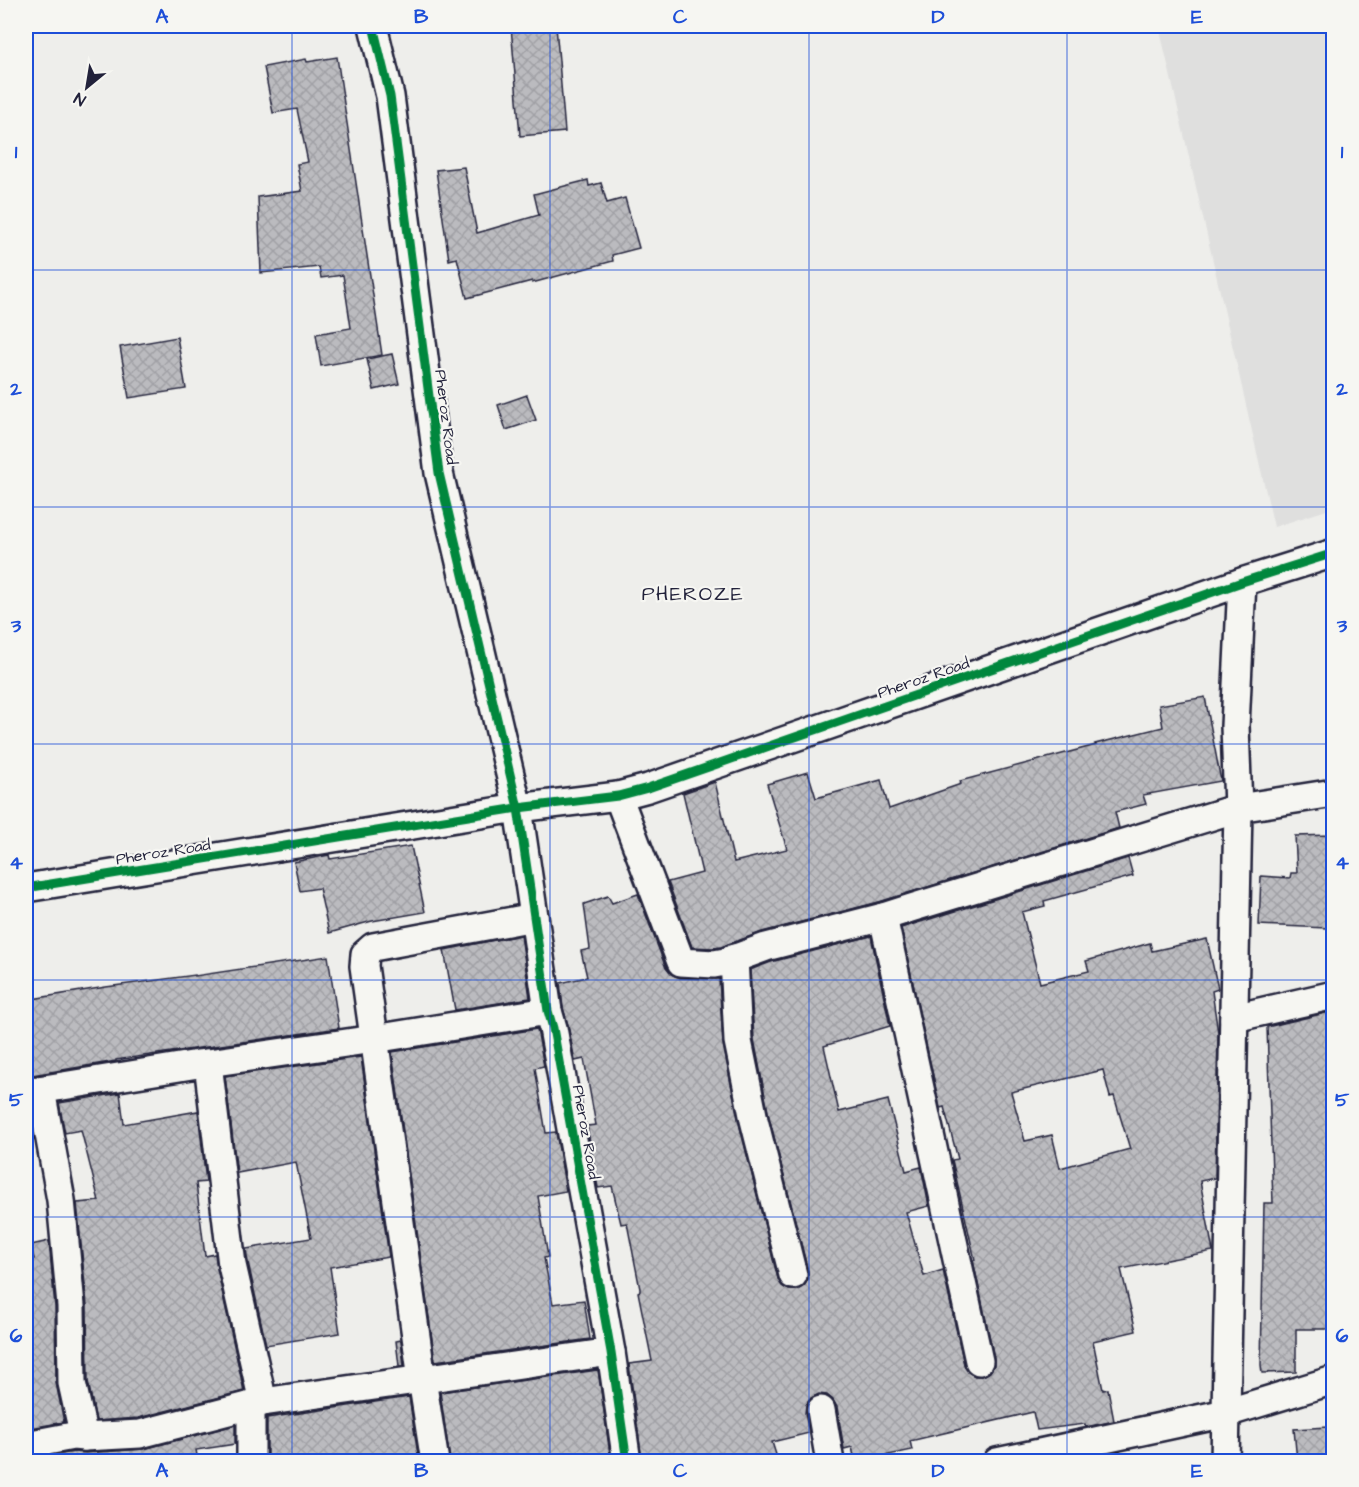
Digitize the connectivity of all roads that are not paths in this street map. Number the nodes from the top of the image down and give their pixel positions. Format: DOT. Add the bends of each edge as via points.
graph roads {
  1 [pos="373,26"];
  2 [pos="1334,553"];
  3 [pos="1242,582"];
  4 [pos="1334,793"];
  5 [pos="618,796"];
  6 [pos="518,808"];
  7 [pos="1238,808"];
  8 [pos="26,888"];
  9 [pos="534,916"];
  10 [pos="883,917"];
  11 [pos="734,958"];
  12 [pos="1334,995"];
  13 [pos="548,1011"];
  14 [pos="1234,1018"];
  15 [pos="374,1039"];
  16 [pos="208,1063"];
  17 [pos="33,1091"];
  18 [pos="793,1275"];
  19 [pos="611,1352"];
  20 [pos="978,1361"];
  21 [pos="422,1379"];
  22 [pos="1334,1380"];
  23 [pos="257,1403"];
  24 [pos="821,1410"];
  25 [pos="1226,1413"];
  26 [pos="26,1445"];
  27 [pos="77,1445"];
  28 [pos="251,1461"];
  29 [pos="435,1461"];
  30 [pos="627,1461"];
  31 [pos="830,1461"];
  32 [pos="997,1461"];
  33 [pos="1225,1461"];
  1 -- 6 [label="street, Pheroz Road" via="390,96 439,473"];
  2 -- 3 [label="street, Pheroz Road"];
  3 -- 5 [label="street, Pheroz Road"];
  3 -- 7 [label="street" via="1235,726"];
  4 -- 7 [label="street"];
  5 -- 6 [label="street, Pheroz Road"];
  5 -- 11 [label="street" via="681,962 714,964"];
  6 -- 8 [label="street, Pheroz Road"];
  6 -- 9 [label="street, Pheroz Road"];
  7 -- 10 [label="street"];
  7 -- 14 [label="street"];
  9 -- 13 [label="street, Pheroz Road"];
  9 -- 15 [label="street" via="373,947 364,954 364,966"];
  10 -- 11 [label="street"];
  10 -- 20 [label="street"];
  11 -- 18 [label="street" via="738,1041"];
  12 -- 14 [label="street"];
  13 -- 15 [label="street"];
  13 -- 19 [label="street, Pheroz Road"];
  14 -- 25 [label="street"];
  15 -- 16 [label="street"];
  15 -- 21 [label="street"];
  16 -- 17 [label="street"];
  16 -- 23 [label="street" via="232,1264"];
  17 -- 27 [label="street" via="61,1200 71,1306"];
  19 -- 21 [label="street"];
  19 -- 30 [label="street, Pheroz Road"];
  21 -- 23 [label="street"];
  21 -- 29 [label="street"];
  22 -- 25 [label="street"];
  23 -- 27 [label="street" via="140,1434"];
  23 -- 28 [label="street"];
  24 -- 31 [label="street"];
  25 -- 32 [label="street"];
  25 -- 33 [label="street"];
  26 -- 27 [label="street"];
}
